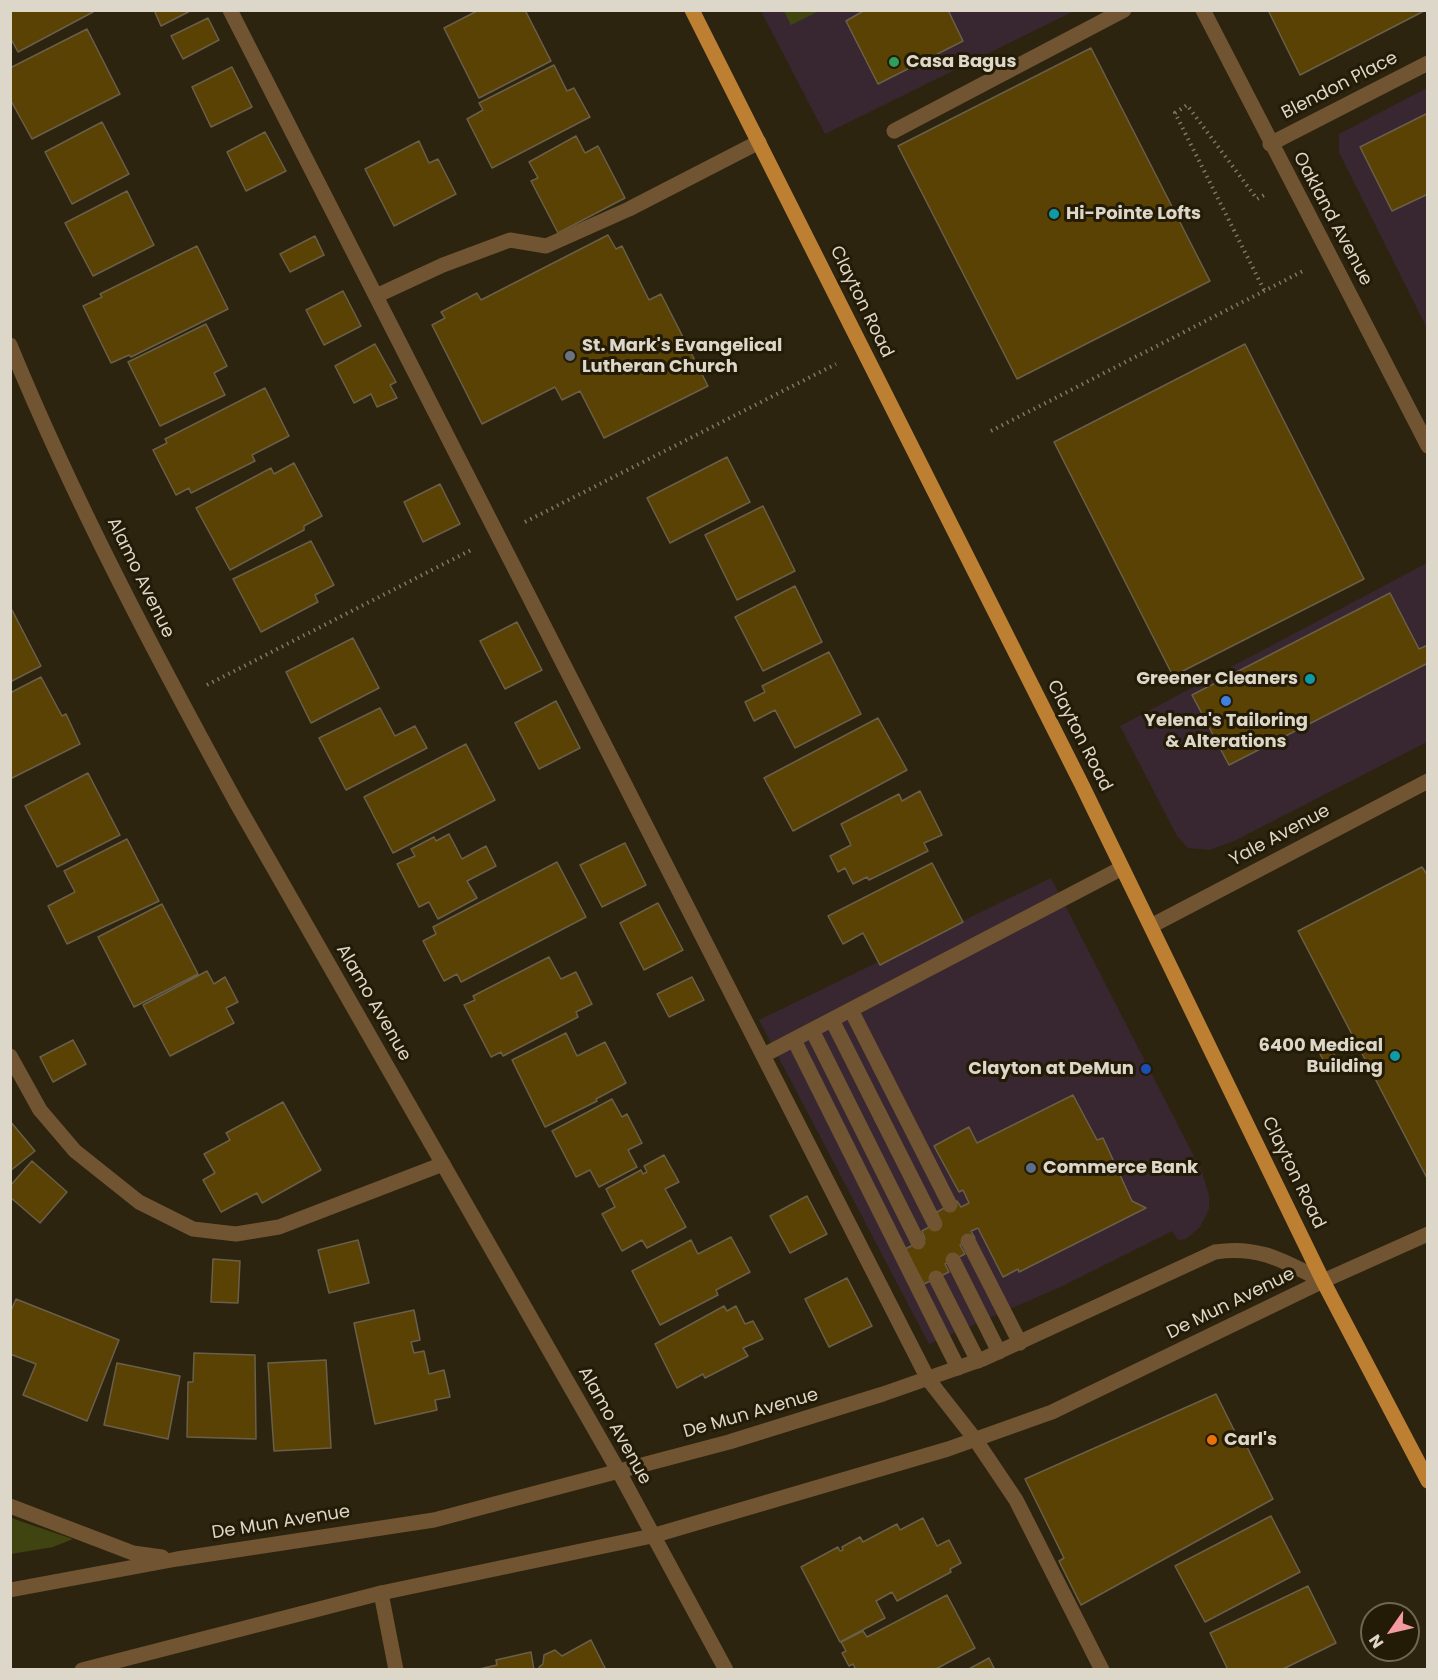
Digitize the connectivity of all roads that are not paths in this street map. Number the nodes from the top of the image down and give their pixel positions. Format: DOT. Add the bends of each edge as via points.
graph roads {
  1 [pos="230,10"];
  2 [pos="692,10"];
  3 [pos="1124,10"];
  4 [pos="1203,10"];
  5 [pos="1428,63"];
  6 [pos="894,131"];
  7 [pos="759,142"];
  8 [pos="1270,144"];
  9 [pos="376,296"];
  10 [pos="10,345"];
  11 [pos="1428,446"];
  12 [pos="1428,781"];
  13 [pos="1122,868"];
  14 [pos="1151,926"];
  15 [pos="851,1010"];
  16 [pos="832,1020"];
  17 [pos="812,1030"];
  18 [pos="794,1040"];
  19 [pos="764,1055"];
  20 [pos="10,1056"];
  21 [pos="443,1164"];
  22 [pos="950,1204"];
  23 [pos="935,1224"];
  24 [pos="1428,1234"];
  25 [pos="968,1241"];
  26 [pos="918,1242"];
  27 [pos="953,1260"];
  28 [pos="936,1278"];
  29 [pos="1323,1281"];
  30 [pos="1020,1343"];
  31 [pos="999,1352"];
  32 [pos="978,1361"];
  33 [pos="958,1368"];
  34 [pos="928,1378"];
  35 [pos="975,1439"];
  36 [pos="619,1472"];
  37 [pos="1428,1481"];
  38 [pos="10,1506"];
  39 [pos="652,1536"];
  40 [pos="177,1559"];
  41 [pos="10,1590"];
  42 [pos="381,1593"];
  43 [pos="82,1670"];
  44 [pos="396,1670"];
  45 [pos="726,1670"];
  46 [pos="1102,1670"];
  1 -- 9 [label="street"];
  2 -- 7 [label="main road, Clayton Road"];
  3 -- 6 [label="street"];
  4 -- 8 [label="street, Oakland Avenue"];
  5 -- 8 [label="street, Blendon Place"];
  7 -- 9 [label="street" via="629,209 546,246 510,240"];
  7 -- 13 [label="main road, Clayton Road"];
  8 -- 11 [label="street, Oakland Avenue"];
  9 -- 19 [label="street"];
  10 -- 21 [label="street, Alamo Avenue" via="85,510 174,689"];
  12 -- 14 [label="street, Yale Avenue"];
  13 -- 14 [label="main road, Clayton Road"];
  13 -- 15 [label="street"];
  14 -- 29 [label="main road, Clayton Road"];
  15 -- 16 [label="street"];
  15 -- 22 [label="street"];
  16 -- 17 [label="street"];
  16 -- 23 [label="street"];
  17 -- 18 [label="street"];
  17 -- 26 [label="street"];
  18 -- 19 [label="street"];
  18 -- 33 [label="street"];
  19 -- 34 [label="street"];
  20 -- 21 [label="street" via="40,1110 75,1151 139,1202 193,1229 236,1234 279,1227"];
  21 -- 36 [label="street, Alamo Avenue"];
  24 -- 29 [label="street"];
  25 -- 30 [label="street"];
  27 -- 31 [label="street"];
  28 -- 32 [label="street"];
  29 -- 30 [label="street, De Mun Avenue" via="1266,1253 1236,1249 1215,1252"];
  29 -- 35 [label="street, De Mun Avenue" via="1052,1412"];
  29 -- 37 [label="main road, Clayton Road"];
  30 -- 31 [label="street, De Mun Avenue"];
  31 -- 32 [label="street, De Mun Avenue"];
  32 -- 33 [label="street, De Mun Avenue"];
  33 -- 34 [label="street, De Mun Avenue"];
  34 -- 35 [label="street"];
  34 -- 36 [label="street, De Mun Avenue" via="729,1442"];
  35 -- 39 [label="street, De Mun Avenue"];
  35 -- 46 [label="street" via="1016,1500"];
  36 -- 39 [label="street, Alamo Avenue"];
  36 -- 40 [label="street, De Mun Avenue" via="434,1520"];
  38 -- 40 [label="street" via="133,1553"];
  39 -- 42 [label="street, De Mun Avenue"];
  39 -- 45 [label="street, Alamo Avenue"];
  40 -- 41 [label="street, De Mun Avenue"];
  42 -- 43 [label="street, De Mun Avenue"];
  42 -- 44 [label="street"];
}
